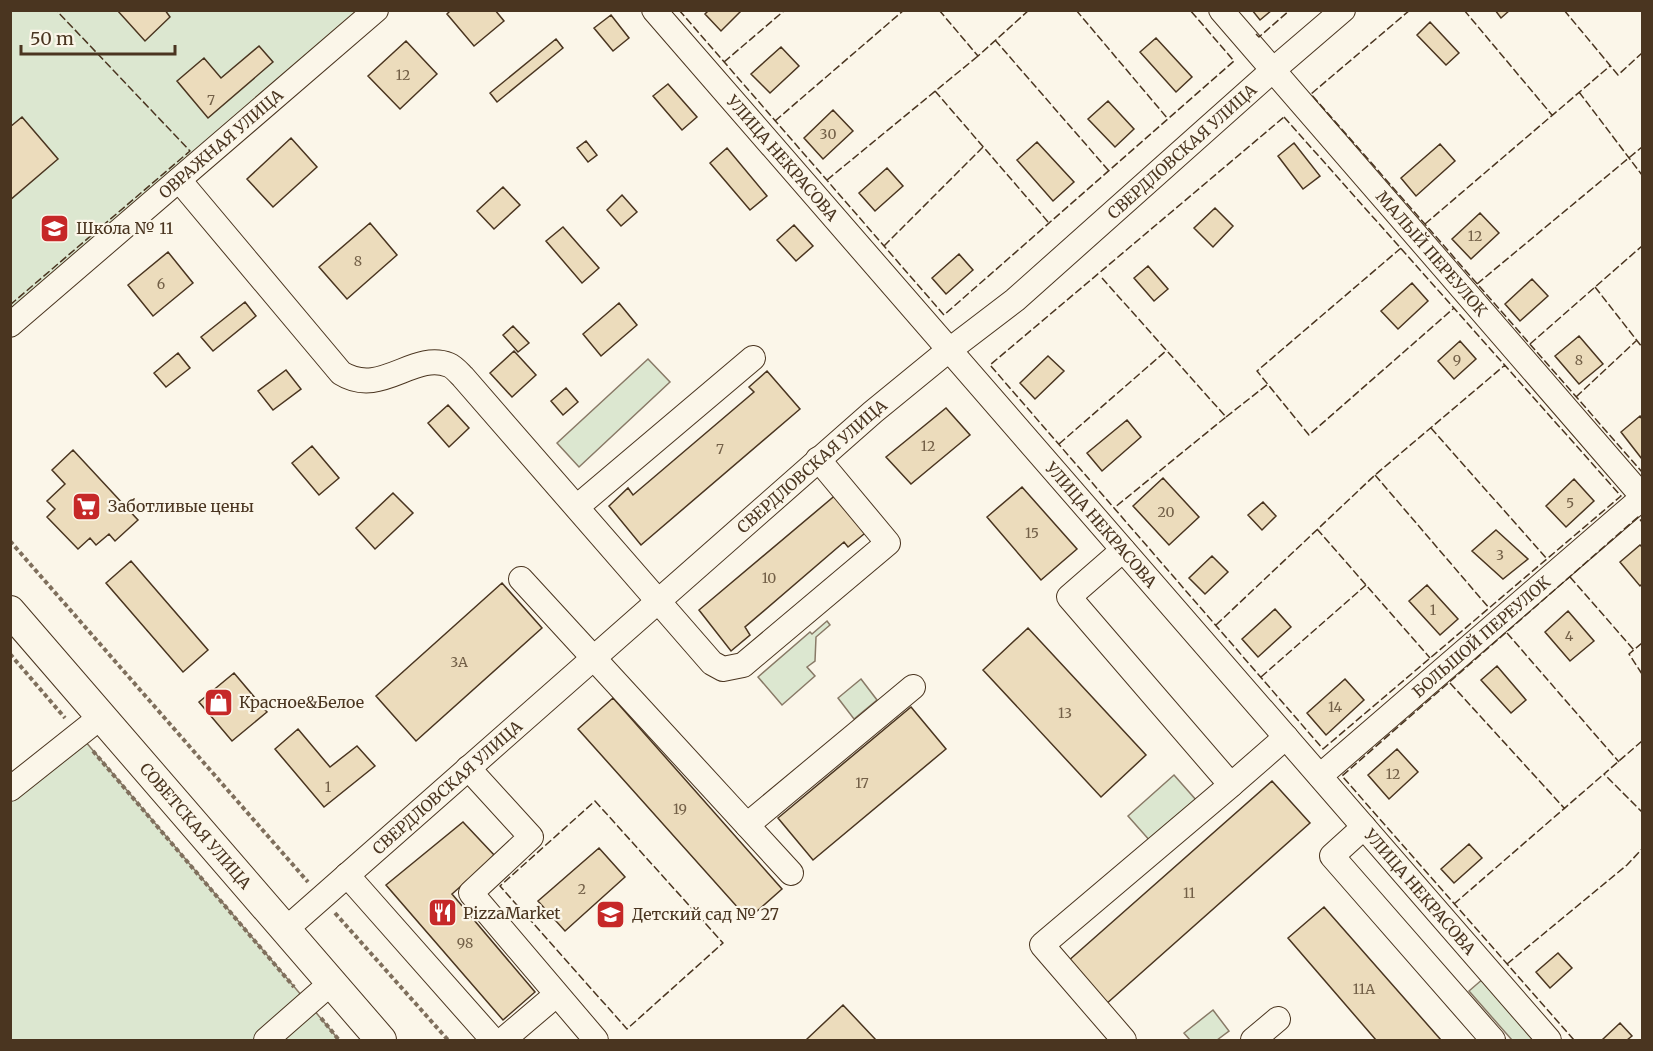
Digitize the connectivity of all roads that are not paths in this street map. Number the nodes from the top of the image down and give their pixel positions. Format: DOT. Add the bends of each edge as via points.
graph roads {
  1 [pos="376,10"];
  2 [pos="654,10"];
  3 [pos="1221,10"];
  4 [pos="1343,10"];
  5 [pos="1273,70"];
  6 [pos="179,180"];
  7 [pos="10,325"];
  8 [pos="949,350"];
  9 [pos="753,358"];
  10 [pos="818,459"];
  11 [pos="1642,497"];
  12 [pos="578,506"];
  13 [pos="1123,550"];
  14 [pos="521,579"];
  15 [pos="658,599"];
  16 [pos="10,611"];
  17 [pos="592,658"];
  18 [pos="913,687"];
  19 [pos="90,725"];
  20 [pos="1286,737"];
  21 [pos="468,768"];
  22 [pos="1320,776"];
  23 [pos="1231,785"];
  24 [pos="10,789"];
  25 [pos="747,825"];
  26 [pos="1364,827"];
  27 [pos="791,873"];
  28 [pos="347,875"];
  29 [pos="285,930"];
  30 [pos="332,983"];
  31 [pos="556,995"];
  32 [pos="1278,1019"];
  33 [pos="1124,1040"];
  34 [pos="266,1041"];
  35 [pos="381,1041"];
  36 [pos="493,1041"];
  37 [pos="502,1041"];
  38 [pos="596,1041"];
  39 [pos="1252,1041"];
  40 [pos="1493,1041"];
  41 [pos="1549,1041"];
  1 -- 6 [label="street, ОВРАЖНАЯ УЛИЦА"];
  2 -- 8 [label="street, УЛИЦА НЕКРАСОВА"];
  3 -- 5 [label="street, МАЛЫЙ ПЕРЕУЛОК"];
  4 -- 5 [label="street, СВЕРДЛОВСКАЯ УЛИЦА"];
  5 -- 8 [label="street, СВЕРДЛОВСКАЯ УЛИЦА" via="1015,300"];
  5 -- 11 [label="street, МАЛЫЙ ПЕРЕУЛОК"];
  6 -- 7 [label="street, ОВРАЖНАЯ УЛИЦА"];
  6 -- 12 [label="street" via="341,373 362,382 433,362 450,365"];
  8 -- 10 [label="street, СВЕРДЛОВСКАЯ УЛИЦА"];
  8 -- 13 [label="street, УЛИЦА НЕКРАСОВА"];
  9 -- 12 [label="street"];
  10 -- 15 [label="street, СВЕРДЛОВСКАЯ УЛИЦА"];
  10 -- 15 [label="street" via="888,543 742,665 723,669 712,663"];
  11 -- 22 [label="street, БОЛЬШОЙ ПЕРЕУЛОК"];
  12 -- 15 [label="street"];
  13 -- 20 [label="street, УЛИЦА НЕКРАСОВА"];
  13 -- 23 [label="street" via="1069,597"];
  14 -- 17 [label="street"];
  15 -- 17 [label="street, СВЕРДЛОВСКАЯ УЛИЦА"];
  16 -- 19 [label="main road, СОВЕТСКАЯ УЛИЦА"];
  17 -- 21 [label="street, СВЕРДЛОВСКАЯ УЛИЦА"];
  17 -- 25 [label="street"];
  18 -- 25 [label="street"];
  19 -- 24 [label="street"];
  19 -- 29 [label="main road, СОВЕТСКАЯ УЛИЦА"];
  20 -- 22 [label="street, УЛИЦА НЕКРАСОВА"];
  20 -- 23 [label="street"];
  21 -- 28 [label="street, СВЕРДЛОВСКАЯ УЛИЦА"];
  21 -- 31 [label="street" via="531,837 471,893"];
  22 -- 26 [label="street, УЛИЦА НЕКРАСОВА"];
  23 -- 33 [label="street" via="1042,945"];
  25 -- 27 [label="street"];
  26 -- 40 [label="street" via="1332,856"];
  26 -- 41 [label="street, УЛИЦА НЕКРАСОВА"];
  28 -- 29 [label="street, СВЕРДЛОВСКАЯ УЛИЦА"];
  28 -- 36 [label="street"];
  29 -- 30 [label="main road, СОВЕТСКАЯ УЛИЦА"];
  30 -- 34 [label="street"];
  30 -- 35 [label="main road, СОВЕТСКАЯ УЛИЦА"];
  31 -- 37 [label="street"];
  31 -- 38 [label="street"];
  32 -- 39 [label="street"];
}
